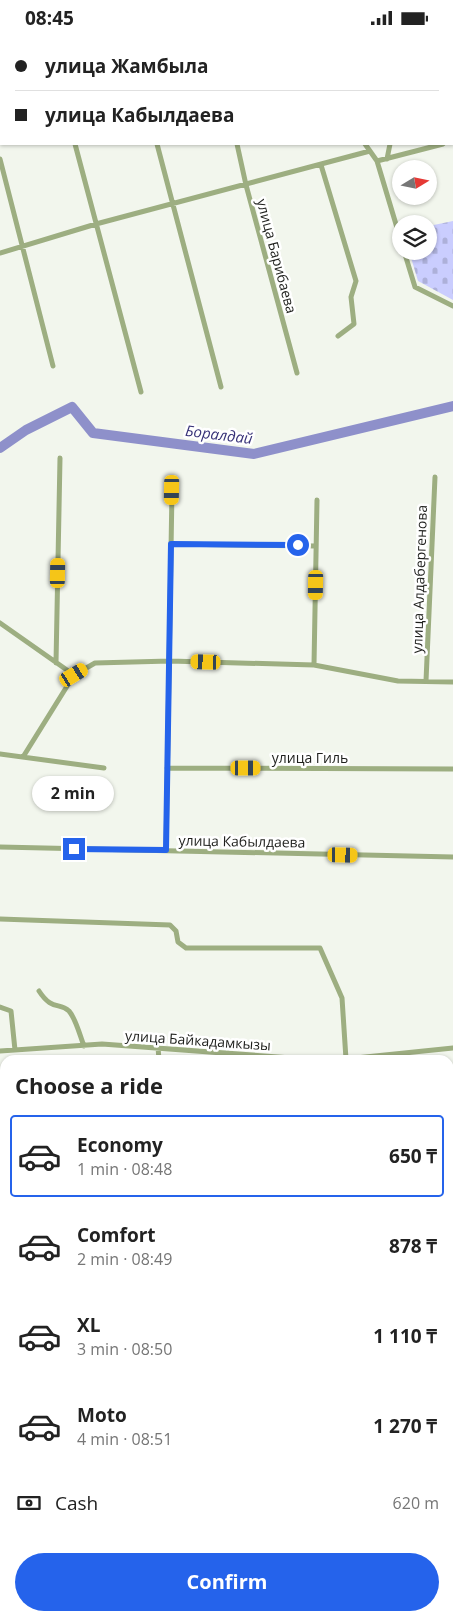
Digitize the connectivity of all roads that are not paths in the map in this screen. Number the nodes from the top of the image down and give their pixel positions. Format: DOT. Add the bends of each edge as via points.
graph roads {
  1 [pos="75,145"];
  2 [pos="157,145"];
  3 [pos="238,145"];
  4 [pos="366,145"];
  5 [pos="390,145"];
  6 [pos="439,145"];
  7 [pos="370,151"];
  8 [pos="0,159"];
  9 [pos="387,159"];
  10 [pos="377,161"];
  11 [pos="321,165"];
  12 [pos="246,185"];
  13 [pos="173,205"];
  14 [pos="393,215"];
  15 [pos="96,225"];
  16 [pos="21,247"];
  17 [pos="0,253"];
  18 [pos="407,260"];
  19 [pos="453,306"];
  20 [pos="338,336"];
  21 [pos="53,365"];
  22 [pos="297,373"];
  23 [pos="221,387"];
  24 [pos="141,392"];
  25 [pos="60,458"];
  26 [pos="434,477"];
  27 [pos="172,490"];
  28 [pos="317,500"];
  29 [pos="171,544"];
  30 [pos="316,546"];
  31 [pos="0,623"];
  32 [pos="170,661"];
  33 [pos="56,663"];
  34 [pos="314,665"];
  35 [pos="74,675"];
  36 [pos="426,681"];
  37 [pos="453,682"];
  38 [pos="0,754"];
  39 [pos="23,757"];
  40 [pos="104,768"];
  41 [pos="167,768"];
  42 [pos="453,769"];
  43 [pos="0,847"];
  44 [pos="166,850"];
  45 [pos="453,857"];
  46 [pos="0,919"];
  47 [pos="39,991"];
  48 [pos="0,1007"];
  49 [pos="84,1045"];
  50 [pos="158,1047"];
  51 [pos="453,1048"];
  52 [pos="16,1050"];
  53 [pos="0,1051"];
  54 [pos="417,1053"];
  55 [pos="159,1055"];
  56 [pos="256,1055"];
  57 [pos="346,1055"];
  58 [pos="393,1055"];
  1 -- 15 [label="street"];
  2 -- 13 [label="street"];
  3 -- 12 [label="street, улица Барибаева"];
  4 -- 7 [label="street"];
  5 -- 9 [label="street"];
  6 -- 9 [label="street"];
  7 -- 10 [label="street"];
  7 -- 11 [label="street"];
  8 -- 16 [label="street"];
  9 -- 10 [label="street"];
  10 -- 14 [label="street"];
  11 -- 12 [label="street"];
  11 -- 20 [label="street" via="356,281 351,297 354,324"];
  12 -- 13 [label="street"];
  12 -- 22 [label="street, улица Барибаева"];
  13 -- 15 [label="street"];
  13 -- 23 [label="street"];
  15 -- 16 [label="street"];
  15 -- 24 [label="street"];
  16 -- 17 [label="street"];
  16 -- 21 [label="street"];
  18 -- 19 [label="street" via="415,287"];
  25 -- 33 [label="street"];
  26 -- 36 [label="street, улица Алдабергенова"];
  27 -- 29 [label="street"];
  28 -- 30 [label="street"];
  29 -- 30 [label="street"];
  29 -- 32 [label="street"];
  30 -- 34 [label="street"];
  31 -- 33 [label="street"];
  32 -- 34 [label="street"];
  32 -- 35 [label="street" via="95,663"];
  32 -- 41 [label="street"];
  33 -- 35 [label="street"];
  34 -- 36 [label="street" via="398,681"];
  35 -- 39 [label="street"];
  36 -- 37 [label="street"];
  38 -- 39 [label="street"];
  39 -- 40 [label="street"];
  41 -- 42 [label="street, улица Гиль"];
  41 -- 44 [label="street"];
  43 -- 44 [label="street, улица Кабылдаева"];
  44 -- 45 [label="street, улица Кабылдаева"];
  46 -- 57 [label="street" via="170,925 176,931 178,942 186,948 320,948 342,998"];
  47 -- 49 [label="street" via="52,1006 63,1008 70,1014"];
  48 -- 52 [label="street" via="11,1011"];
  49 -- 50 [label="street, улица Байкадамкызы"];
  49 -- 52 [label="street, улица Байкадамкызы"];
  50 -- 55 [label="street"];
  50 -- 56 [label="street, улица Байкадамкызы"];
  51 -- 54 [label="street, улица Байкадамкызы"];
  52 -- 53 [label="street, улица Байкадамкызы"];
  54 -- 58 [label="street, улица Байкадамкызы"];
}
